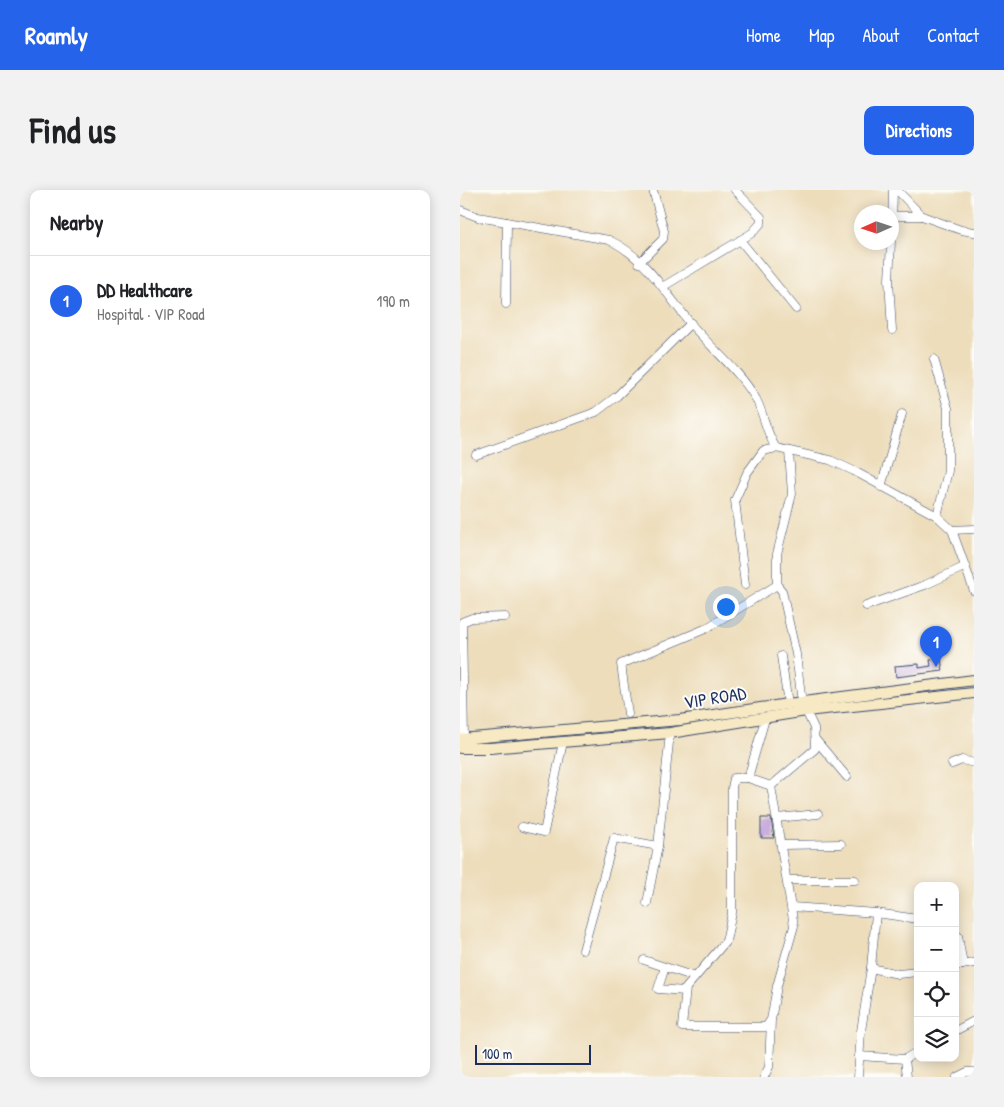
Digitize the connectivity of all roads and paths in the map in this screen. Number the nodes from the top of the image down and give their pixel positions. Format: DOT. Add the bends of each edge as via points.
graph roads {
  1 [pos="653,190"];
  2 [pos="735,190"];
  3 [pos="893,190"];
  4 [pos="898,190"];
  5 [pos="892,205"];
  6 [pos="460,210"];
  7 [pos="899,216"];
  8 [pos="922,216"];
  9 [pos="507,222"];
  10 [pos="974,232"];
  11 [pos="740,240"];
  12 [pos="891,250"];
  13 [pos="639,263"];
  14 [pos="664,286"];
  15 [pos="506,304"];
  16 [pos="796,308"];
  17 [pos="691,323"];
  18 [pos="892,330"];
  19 [pos="934,359"];
  20 [pos="902,414"];
  21 [pos="776,448"];
  22 [pos="789,451"];
  23 [pos="476,455"];
  24 [pos="881,487"];
  25 [pos="937,516"];
  26 [pos="974,528"];
  27 [pos="952,530"];
  28 [pos="966,566"];
  29 [pos="745,585"];
  30 [pos="777,586"];
  31 [pos="974,590"];
  32 [pos="866,606"];
  33 [pos="505,616"];
  34 [pos="781,656"];
  35 [pos="974,680"];
  36 [pos="974,693"];
  37 [pos="801,695"];
  38 [pos="788,704"];
  39 [pos="806,711"];
  40 [pos="628,714"];
  41 [pos="765,719"];
  42 [pos="670,733"];
  43 [pos="815,739"];
  44 [pos="461,742"];
  45 [pos="563,742"];
  46 [pos="974,763"];
  47 [pos="952,764"];
  48 [pos="847,777"];
  49 [pos="748,778"];
  50 [pos="771,786"];
  51 [pos="818,814"];
  52 [pos="777,818"];
  53 [pos="522,826"];
  54 [pos="841,844"];
  55 [pos="782,845"];
  56 [pos="658,846"];
  57 [pos="788,880"];
  58 [pos="856,880"];
  59 [pos="647,903"];
  60 [pos="792,907"];
  61 [pos="876,914"];
  62 [pos="914,919"];
  63 [pos="583,950"];
  64 [pos="644,960"];
  65 [pos="974,963"];
  66 [pos="959,966"];
  67 [pos="665,967"];
  68 [pos="871,968"];
  69 [pos="914,972"];
  70 [pos="695,977"];
  71 [pos="685,991"];
  72 [pos="771,1020"];
  73 [pos="974,1021"];
  74 [pos="959,1029"];
  75 [pos="914,1053"];
  76 [pos="859,1056"];
  77 [pos="905,1059"];
  78 [pos="974,1072"];
  79 [pos="764,1077"];
  80 [pos="858,1077"];
  81 [pos="907,1077"];
  82 [pos="957,1077"];
  1 -- 13 [label="street" via="664,231 663,239"];
  2 -- 11 [label="street" via="761,217 761,223 752,233"];
  3 -- 5 [label="street"];
  4 -- 8 [label="street"];
  6 -- 9 [label="street"];
  7 -- 8 [label="street"];
  8 -- 10 [label="street"];
  9 -- 13 [label="street" via="609,240 621,246"];
  9 -- 15 [label="street"];
  11 -- 14 [label="street"];
  11 -- 16 [label="street"];
  12 -- 18 [label="street"];
  13 -- 14 [label="street"];
  14 -- 17 [label="street"];
  17 -- 21 [label="street" via="756,399 769,438"];
  17 -- 23 [label="street" via="617,396 596,412"];
  19 -- 25 [label="street" via="948,408 948,471"];
  20 -- 24 [label="street"];
  21 -- 22 [label="street"];
  21 -- 29 [label="street" via="763,451 747,473 735,500"];
  22 -- 24 [label="street" via="830,460"];
  22 -- 30 [label="street" via="792,494 776,554"];
  24 -- 25 [label="street"];
  25 -- 27 [label="street"];
  26 -- 27 [label="street"];
  27 -- 28 [label="street"];
  28 -- 31 [label="street"];
  28 -- 32 [label="street"];
  30 -- 37 [label="street" via="782,591 794,645"];
  30 -- 40 [label="street" via="705,629 621,664"];
  33 -- 44 [label="street" via="472,618 462,622"];
  34 -- 38 [label="street"];
  35 -- 38 [label="main road, VIP ROAD"];
  36 -- 39 [label="main road, VIP ROAD"];
  38 -- 44 [label="main road, VIP ROAD" via="680,720"];
  39 -- 41 [label="main road, VIP ROAD"];
  39 -- 43 [label="street"];
  41 -- 42 [label="main road, VIP ROAD"];
  41 -- 49 [label="street"];
  42 -- 45 [label="main road, VIP ROAD"];
  42 -- 56 [label="street"];
  43 -- 48 [label="street"];
  43 -- 50 [label="street" via="815,748"];
  44 -- 45 [label="main road, VIP ROAD" via="490,748"];
  45 -- 53 [label="street" via="544,832"];
  46 -- 47 [label="street" via="962,760"];
  49 -- 50 [label="street"];
  49 -- 70 [label="street" via="734,778 732,788 732,913 729,930 726,941"];
  50 -- 52 [label="street"];
  51 -- 52 [label="street"];
  52 -- 55 [label="street"];
  54 -- 55 [label="street"];
  55 -- 57 [label="street"];
  56 -- 59 [label="street"];
  56 -- 63 [label="street" via="614,838"];
  57 -- 58 [label="street"];
  57 -- 60 [label="street"];
  60 -- 61 [label="street"];
  60 -- 72 [label="street" via="794,926"];
  61 -- 62 [label="street"];
  61 -- 68 [label="street"];
  64 -- 67 [label="street"];
  65 -- 66 [label="street"];
  67 -- 70 [label="street"];
  67 -- 71 [label="street" via="658,989"];
  68 -- 69 [label="street" via="898,974"];
  68 -- 76 [label="street"];
  70 -- 71 [label="street"];
  71 -- 72 [label="street" via="682,1027 758,1028 766,1027"];
  72 -- 79 [label="street" via="769,1067"];
  73 -- 74 [label="street"];
  75 -- 77 [label="street"];
  76 -- 77 [label="street"];
  76 -- 80 [label="street"];
  77 -- 81 [label="street"];
  78 -- 82 [label="street"];
}
